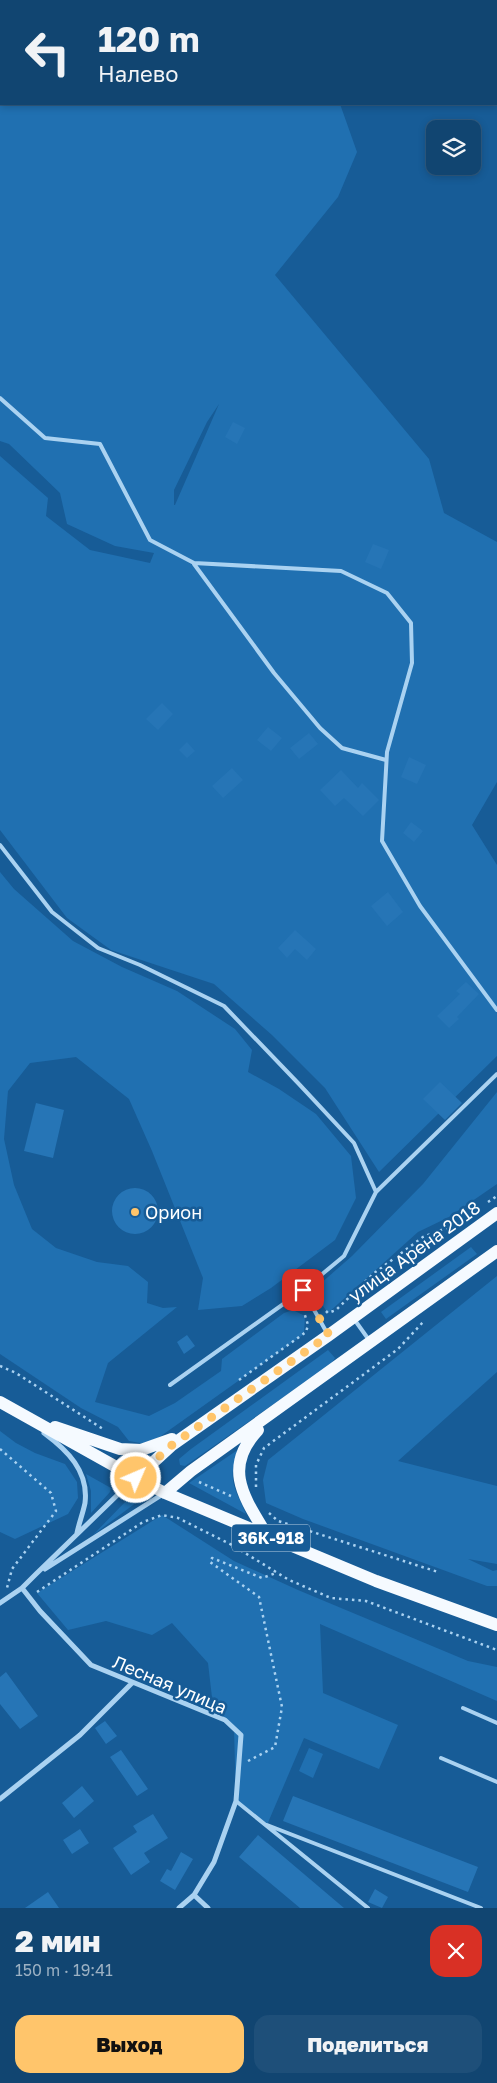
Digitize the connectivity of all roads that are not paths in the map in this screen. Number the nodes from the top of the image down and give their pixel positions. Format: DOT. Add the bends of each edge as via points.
graph roads {
  1 [pos="0,398"];
  2 [pos="194,563"];
  3 [pos="386,760"];
  4 [pos="0,845"];
  5 [pos="497,1010"];
  6 [pos="497,1074"];
  7 [pos="376,1192"];
  8 [pos="497,1213"];
  9 [pos="497,1251"];
  10 [pos="303,1290"];
  11 [pos="353,1317"];
  12 [pos="329,1335"];
  13 [pos="370,1342"];
  14 [pos="170,1385"];
  15 [pos="0,1402"];
  16 [pos="278,1409"];
  17 [pos="20,1414"];
  18 [pos="190,1432"];
  19 [pos="136,1478"];
  20 [pos="166,1492"];
  21 [pos="76,1535"];
  22 [pos="268,1537"];
  23 [pos="36,1574"];
  24 [pos="22,1588"];
  25 [pos="2,1601"];
  26 [pos="497,1625"];
  27 [pos="132,1683"];
  28 [pos="463,1708"];
  29 [pos="497,1723"];
  30 [pos="441,1758"];
  31 [pos="497,1782"];
  32 [pos="0,1799"];
  33 [pos="236,1801"];
  34 [pos="267,1825"];
  35 [pos="194,1895"];
  36 [pos="179,1908"];
  37 [pos="208,1908"];
  38 [pos="368,1908"];
  39 [pos="481,1908"];
  1 -- 2 [label="lane" via="45,438 100,444 150,540"];
  2 -- 3 [label="lane" via="274,673 320,728 342,748"];
  2 -- 3 [label="lane" via="341,571 387,593 411,623 412,663"];
  3 -- 5 [label="lane" via="382,841 420,906"];
  4 -- 7 [label="lane" via="52,912 98,948 224,1006 354,1143"];
  6 -- 7 [label="lane"];
  7 -- 10 [label="lane" via="344,1256"];
  8 -- 11 [label="main road, улица Арена 2018"];
  9 -- 13 [label="main road"];
  10 -- 12 [label="lane"];
  10 -- 14 [label="lane"];
  11 -- 12 [label="main road, улица Арена 2018"];
  11 -- 13 [label="lane"];
  12 -- 18 [label="main road, улица Арена 2018"];
  13 -- 16 [label="main road"];
  15 -- 17 [label="main road, 36К-918"];
  16 -- 20 [label="main road"];
  16 -- 22 [label="main road" via="247,1441 239,1483 244,1498"];
  17 -- 18 [label="main road" via="120,1449 141,1450"];
  17 -- 19 [label="main road, 36К-918"];
  17 -- 21 [label="street" via="64,1448 80,1470 85,1503"];
  18 -- 19 [label="main road, улица Арена 2018"];
  19 -- 20 [label="main road, 36К-918"];
  19 -- 21 [label="street"];
  20 -- 22 [label="main road, 36К-918"];
  20 -- 23 [label="street"];
  21 -- 23 [label="street"];
  22 -- 26 [label="main road, 36К-918"];
  23 -- 24 [label="street"];
  24 -- 25 [label="street"];
  24 -- 27 [label="street, Лесная улица" via="91,1666"];
  27 -- 32 [label="street" via="80,1735"];
  27 -- 33 [label="street, Лесная улица" via="225,1720 240,1735"];
  28 -- 29 [label="lane"];
  30 -- 31 [label="lane"];
  33 -- 34 [label="lane"];
  33 -- 35 [label="street, Лесная улица" via="214,1862"];
  34 -- 38 [label="lane"];
  34 -- 39 [label="lane"];
  35 -- 36 [label="street, Лесная улица"];
  35 -- 37 [label="street"];
}
